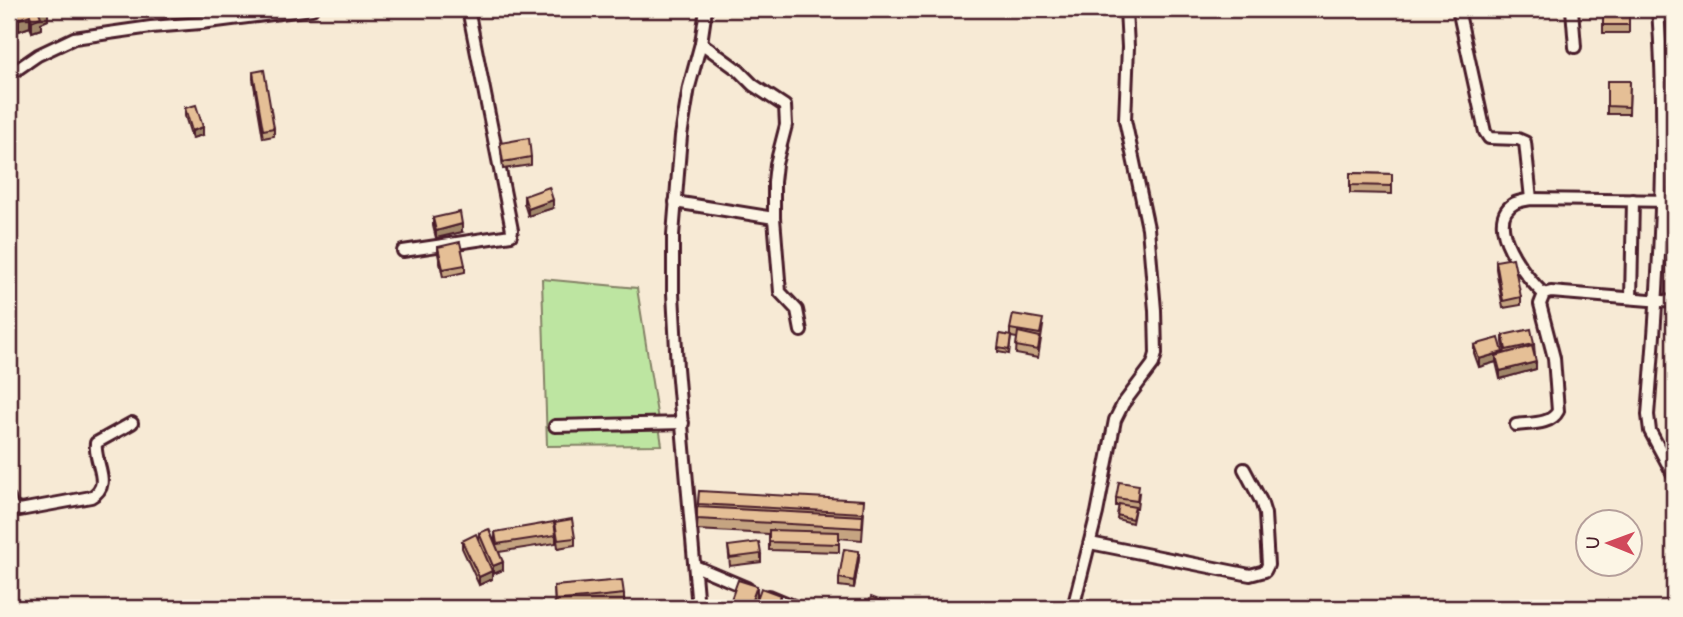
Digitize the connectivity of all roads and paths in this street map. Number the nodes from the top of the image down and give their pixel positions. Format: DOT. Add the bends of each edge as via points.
graph roads {
  1 [pos="312,9"];
  2 [pos="468,9"];
  3 [pos="706,9"];
  4 [pos="1126,9"];
  5 [pos="1458,9"];
  6 [pos="1572,9"];
  7 [pos="1658,9"];
  8 [pos="257,12"];
  9 [pos="701,43"];
  10 [pos="1575,47"];
  11 [pos="9,75"];
  12 [pos="1531,199"];
  13 [pos="1633,200"];
  14 [pos="1668,201"];
  15 [pos="675,202"];
  16 [pos="774,218"];
  17 [pos="402,251"];
  18 [pos="1544,294"];
  19 [pos="1631,298"];
  20 [pos="1658,300"];
  21 [pos="1674,302"];
  22 [pos="801,331"];
  23 [pos="132,423"];
  24 [pos="683,423"];
  25 [pos="1516,425"];
  26 [pos="555,426"];
  27 [pos="1244,469"];
  28 [pos="1674,476"];
  29 [pos="9,498"];
  30 [pos="1090,543"];
  31 [pos="695,566"];
  32 [pos="698,608"];
  33 [pos="798,608"];
  34 [pos="1073,608"];
  1 -- 8 [label="street"];
  2 -- 17 [label="street" via="511,235"];
  3 -- 9 [label="street"];
  4 -- 30 [label="street" via="1125,120 1148,228 1156,354 1115,420"];
  5 -- 12 [label="street" via="1485,132 1489,138 1525,142"];
  6 -- 10 [label="street"];
  7 -- 14 [label="street"];
  8 -- 11 [label="street" via="74,38"];
  9 -- 15 [label="street" via="689,87"];
  9 -- 16 [label="street" via="785,106 786,125 774,182"];
  12 -- 13 [label="street"];
  12 -- 18 [label="street" via="1508,208 1504,233 1514,257"];
  13 -- 14 [label="street"];
  13 -- 19 [label="street"];
  14 -- 20 [label="street"];
  15 -- 16 [label="street"];
  15 -- 24 [label="street" via="673,293"];
  16 -- 22 [label="street" via="780,292 797,310"];
  18 -- 19 [label="street"];
  18 -- 25 [label="street" via="1540,304 1554,358 1558,411 1549,421"];
  19 -- 20 [label="street"];
  20 -- 21 [label="street"];
  20 -- 28 [label="street" via="1648,422"];
  23 -- 29 [label="street" via="96,443 103,479 98,494 20,510"];
  24 -- 26 [label="street"];
  24 -- 31 [label="street"];
  27 -- 30 [label="street" via="1265,514 1268,565 1259,574"];
  30 -- 34 [label="street"];
  31 -- 32 [label="street"];
  31 -- 33 [label="street"];
}
